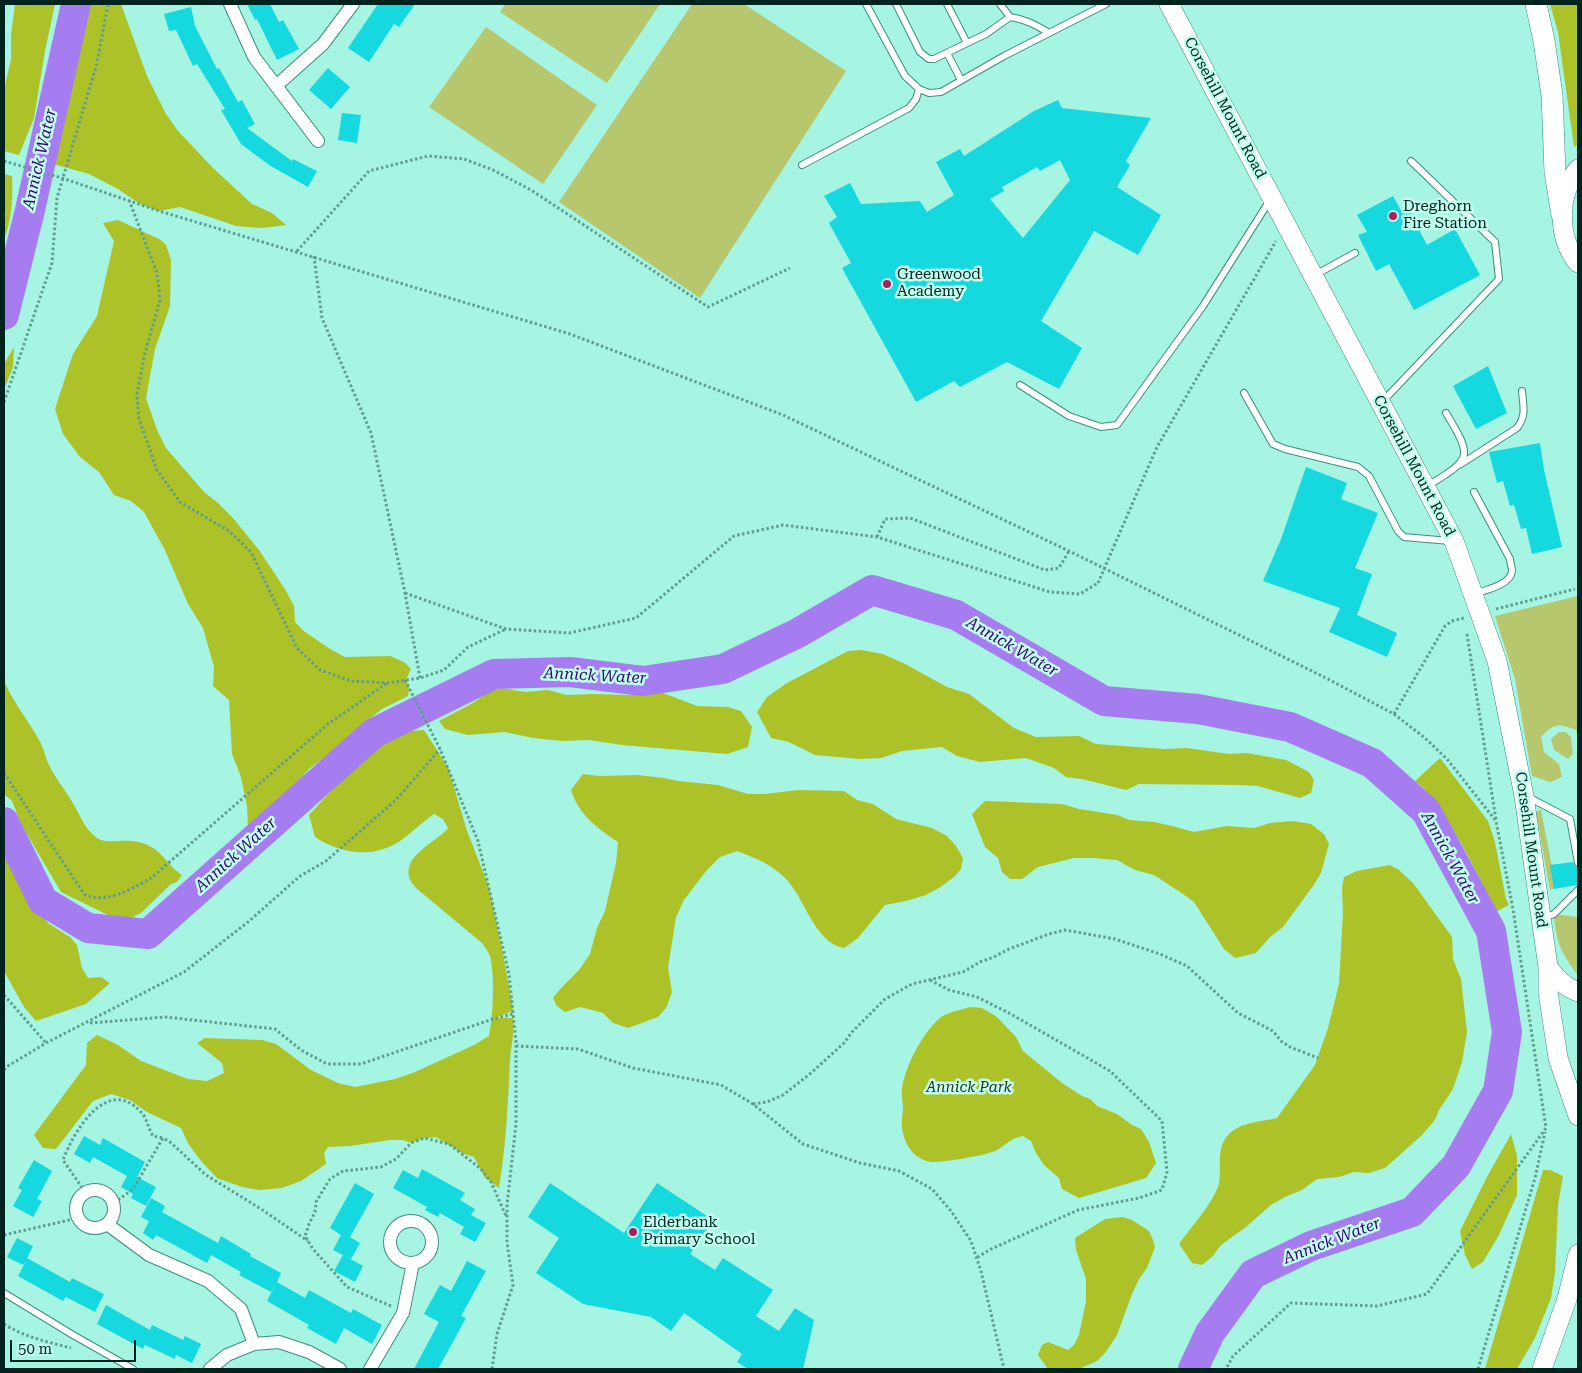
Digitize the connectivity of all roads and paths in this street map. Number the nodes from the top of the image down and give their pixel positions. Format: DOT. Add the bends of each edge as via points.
graph roads {
  1 [pos="108,4"];
  2 [pos="230,4"];
  3 [pos="353,4"];
  4 [pos="866,4"];
  5 [pos="896,4"];
  6 [pos="947,4"];
  7 [pos="1000,4"];
  8 [pos="1106,4"];
  9 [pos="1169,4"];
  10 [pos="1536,4"];
  11 [pos="1010,17"];
  12 [pos="1049,33"];
  13 [pos="967,43"];
  14 [pos="947,53"];
  15 [pos="961,80"];
  16 [pos="276,86"];
  17 [pos="919,89"];
  18 [pos="318,141"];
  19 [pos="1411,161"];
  20 [pos="6,162"];
  21 [pos="802,165"];
  22 [pos="1578,169"];
  23 [pos="62,178"];
  24 [pos="1272,197"];
  25 [pos="129,200"];
  26 [pos="1562,215"];
  27 [pos="1286,224"];
  28 [pos="297,251"];
  29 [pos="1355,253"];
  30 [pos="314,256"];
  31 [pos="1578,264"];
  32 [pos="790,268"];
  33 [pos="1314,276"];
  34 [pos="1020,385"];
  35 [pos="1522,391"];
  36 [pos="1244,393"];
  37 [pos="4,402"];
  38 [pos="1381,404"];
  39 [pos="1446,413"];
  40 [pos="1460,464"];
  41 [pos="1425,488"];
  42 [pos="1474,492"];
  43 [pos="877,538"];
  44 [pos="1454,541"];
  45 [pos="1069,551"];
  46 [pos="405,592"];
  47 [pos="1473,595"];
  48 [pos="1466,628"];
  49 [pos="506,629"];
  50 [pos="420,678"];
  51 [pos="406,680"];
  52 [pos="388,682"];
  53 [pos="440,749"];
  54 [pos="4,773"];
  55 [pos="1524,796"];
  56 [pos="1496,821"];
  57 [pos="1578,863"];
  58 [pos="1578,890"];
  59 [pos="1541,919"];
  60 [pos="1548,967"];
  61 [pos="930,980"];
  62 [pos="1578,992"];
  63 [pos="4,995"];
  64 [pos="513,1014"];
  65 [pos="86,1023"];
  66 [pos="46,1043"];
  67 [pos="516,1046"];
  68 [pos="1318,1058"];
  69 [pos="4,1070"];
  70 [pos="753,1104"];
  71 [pos="1578,1116"];
  72 [pos="1546,1128"];
  73 [pos="163,1138"];
  74 [pos="85,1192"];
  75 [pos="114,1203"];
  76 [pos="78,1218"];
  77 [pos="507,1219"];
  78 [pos="107,1224"];
  79 [pos="4,1235"];
  80 [pos="308,1241"];
  81 [pos="1578,1254"];
  82 [pos="976,1258"];
  83 [pos="413,1263"];
  84 [pos="4,1293"];
  85 [pos="403,1313"];
  86 [pos="4,1324"];
  87 [pos="254,1344"];
  88 [pos="78,1352"];
  89 [pos="133,1369"];
  90 [pos="210,1369"];
  91 [pos="340,1369"];
  92 [pos="370,1369"];
  93 [pos="492,1369"];
  94 [pos="1004,1369"];
  95 [pos="1226,1369"];
  96 [pos="1478,1369"];
  97 [pos="1542,1369"];
  1 -- 23 [label="path" via="97,63"];
  2 -- 16 [label="street" via="254,57"];
  3 -- 16 [label="street" via="323,44"];
  4 -- 17 [label="lane" via="905,76"];
  5 -- 14 [label="lane" via="924,56 934,59"];
  6 -- 13 [label="lane"];
  7 -- 11 [label="lane"];
  8 -- 12 [label="lane"];
  9 -- 24 [label="main road, Corsehill Mount Road"];
  10 -- 26 [label="main road" via="1552,96 1555,172"];
  11 -- 12 [label="lane" via="1032,22"];
  11 -- 13 [label="lane"];
  12 -- 15 [label="lane"];
  13 -- 14 [label="lane"];
  14 -- 15 [label="lane"];
  15 -- 17 [label="lane" via="941,92 929,93"];
  16 -- 18 [label="street"];
  17 -- 21 [label="lane" via="909,108"];
  19 -- 38 [label="lane" via="1495,242 1499,279"];
  20 -- 23 [label="path"];
  22 -- 26 [label="main road" via="1566,192"];
  23 -- 25 [label="path"];
  23 -- 37 [label="path" via="57,198 52,263"];
  24 -- 27 [label="main road, Corsehill Mount Road"];
  24 -- 34 [label="lane" via="1203,306 1117,425 1101,427 1069,416"];
  25 -- 28 [label="path"];
  25 -- 52 [label="path" via="158,273 160,300 137,394 139,419 157,470 180,502 229,531 251,552 297,648 320,670 351,681"];
  26 -- 31 [label="main road" via="1564,236"];
  27 -- 33 [label="main road, Corsehill Mount Road"];
  27 -- 43 [label="path, bridge" via="1157,447 1098,583 1080,594 1050,592"];
  28 -- 30 [label="path"];
  28 -- 32 [label="path" via="369,171 428,156 464,159 531,190 708,307"];
  29 -- 33 [label="lane"];
  30 -- 45 [label="path" via="570,334 783,415"];
  30 -- 46 [label="path" via="322,318 371,433"];
  33 -- 38 [label="main road, Corsehill Mount Road"];
  35 -- 40 [label="lane" via="1524,413 1517,428"];
  36 -- 44 [label="lane" via="1273,444 1358,467 1369,476 1398,531 1404,536"];
  38 -- 41 [label="main road, Corsehill Mount Road"];
  39 -- 40 [label="lane" via="1465,448"];
  40 -- 41 [label="lane"];
  41 -- 44 [label="main road, Corsehill Mount Road"];
  42 -- 47 [label="lane" via="1510,559 1512,570 1508,580"];
  43 -- 45 [label="path" via="885,520 910,518 1045,570 1059,568"];
  43 -- 49 [label="path" via="783,525 734,536 636,618 569,633"];
  44 -- 47 [label="main road, Corsehill Mount Road"];
  45 -- 56 [label="path" via="1394,714 1448,759"];
  46 -- 49 [label="path"];
  46 -- 50 [label="path"];
  47 -- 55 [label="main road, Corsehill Mount Road" via="1497,661"];
  48 -- 56 [label="path"];
  49 -- 50 [label="path" via="468,647 444,670"];
  50 -- 51 [label="path"];
  51 -- 52 [label="path"];
  51 -- 53 [label="path"];
  52 -- 54 [label="path" via="328,724 150,879 116,896 93,898 84,894"];
  53 -- 64 [label="path" via="478,841 509,974"];
  53 -- 65 [label="path" via="396,800 326,861 300,876 184,972"];
  55 -- 57 [label="lane" via="1570,819"];
  55 -- 59 [label="main road, Corsehill Mount Road"];
  56 -- 72 [label="path" via="1513,909"];
  58 -- 59 [label="lane" via="1554,914"];
  59 -- 60 [label="main road, Corsehill Mount Road"];
  60 -- 62 [label="main road" via="1557,979"];
  60 -- 71 [label="main road, Corsehill Mount Road" via="1548,992 1558,1058"];
  61 -- 68 [label="path" via="963,972 1009,949 1065,930 1115,939 1187,966 1238,1014 1273,1031 1290,1047"];
  61 -- 70 [label="path" via="912,984 885,999 812,1073 783,1095"];
  61 -- 82 [label="path" via="1009,1013 1110,1071 1162,1121 1167,1172 1162,1190 1078,1210"];
  63 -- 66 [label="path"];
  64 -- 65 [label="path" via="361,1064 327,1064 300,1050 276,1029 165,1017"];
  64 -- 67 [label="path"];
  65 -- 66 [label="path"];
  66 -- 69 [label="path"];
  67 -- 70 [label="path" via="578,1049 633,1068 720,1085"];
  67 -- 77 [label="path" via="516,1124"];
  70 -- 82 [label="path" via="803,1144 860,1163 899,1171 932,1189 951,1211 970,1241"];
  72 -- 95 [label="path" via="1427,1294 1377,1306 1291,1303 1233,1356"];
  72 -- 96 [label="path" via="1535,1178"];
  73 -- 74 [label="path" via="153,1136 143,1113 124,1100 116,1098 98,1108 80,1128 63,1160"];
  73 -- 75 [label="path" via="133,1189"];
  73 -- 80 [label="path" via="206,1176"];
  74 -- 75 [label="street" via="102,1190"];
  74 -- 76 [label="street" via="76,1204"];
  75 -- 78 [label="street" via="114,1214"];
  76 -- 78 [label="street" via="88,1227"];
  76 -- 79 [label="path"];
  77 -- 80 [label="path" via="491,1182 481,1169 449,1144 424,1138 411,1143 396,1159 381,1167 343,1171 330,1179 316,1202 305,1236"];
  77 -- 93 [label="path" via="513,1285 497,1334"];
  78 -- 87 [label="street" via="149,1255 208,1281 241,1309"];
  80 -- 85 [label="path" via="347,1287"];
  81 -- 97 [label="main road" via="1567,1299"];
  82 -- 94 [label="path"];
  83 -- 85 [label="street"];
  84 -- 89 [label="lane"];
  85 -- 92 [label="street"];
  86 -- 88 [label="path"];
  87 -- 90 [label="street" via="227,1354"];
  87 -- 91 [label="street" via="279,1342 309,1352"];
}
